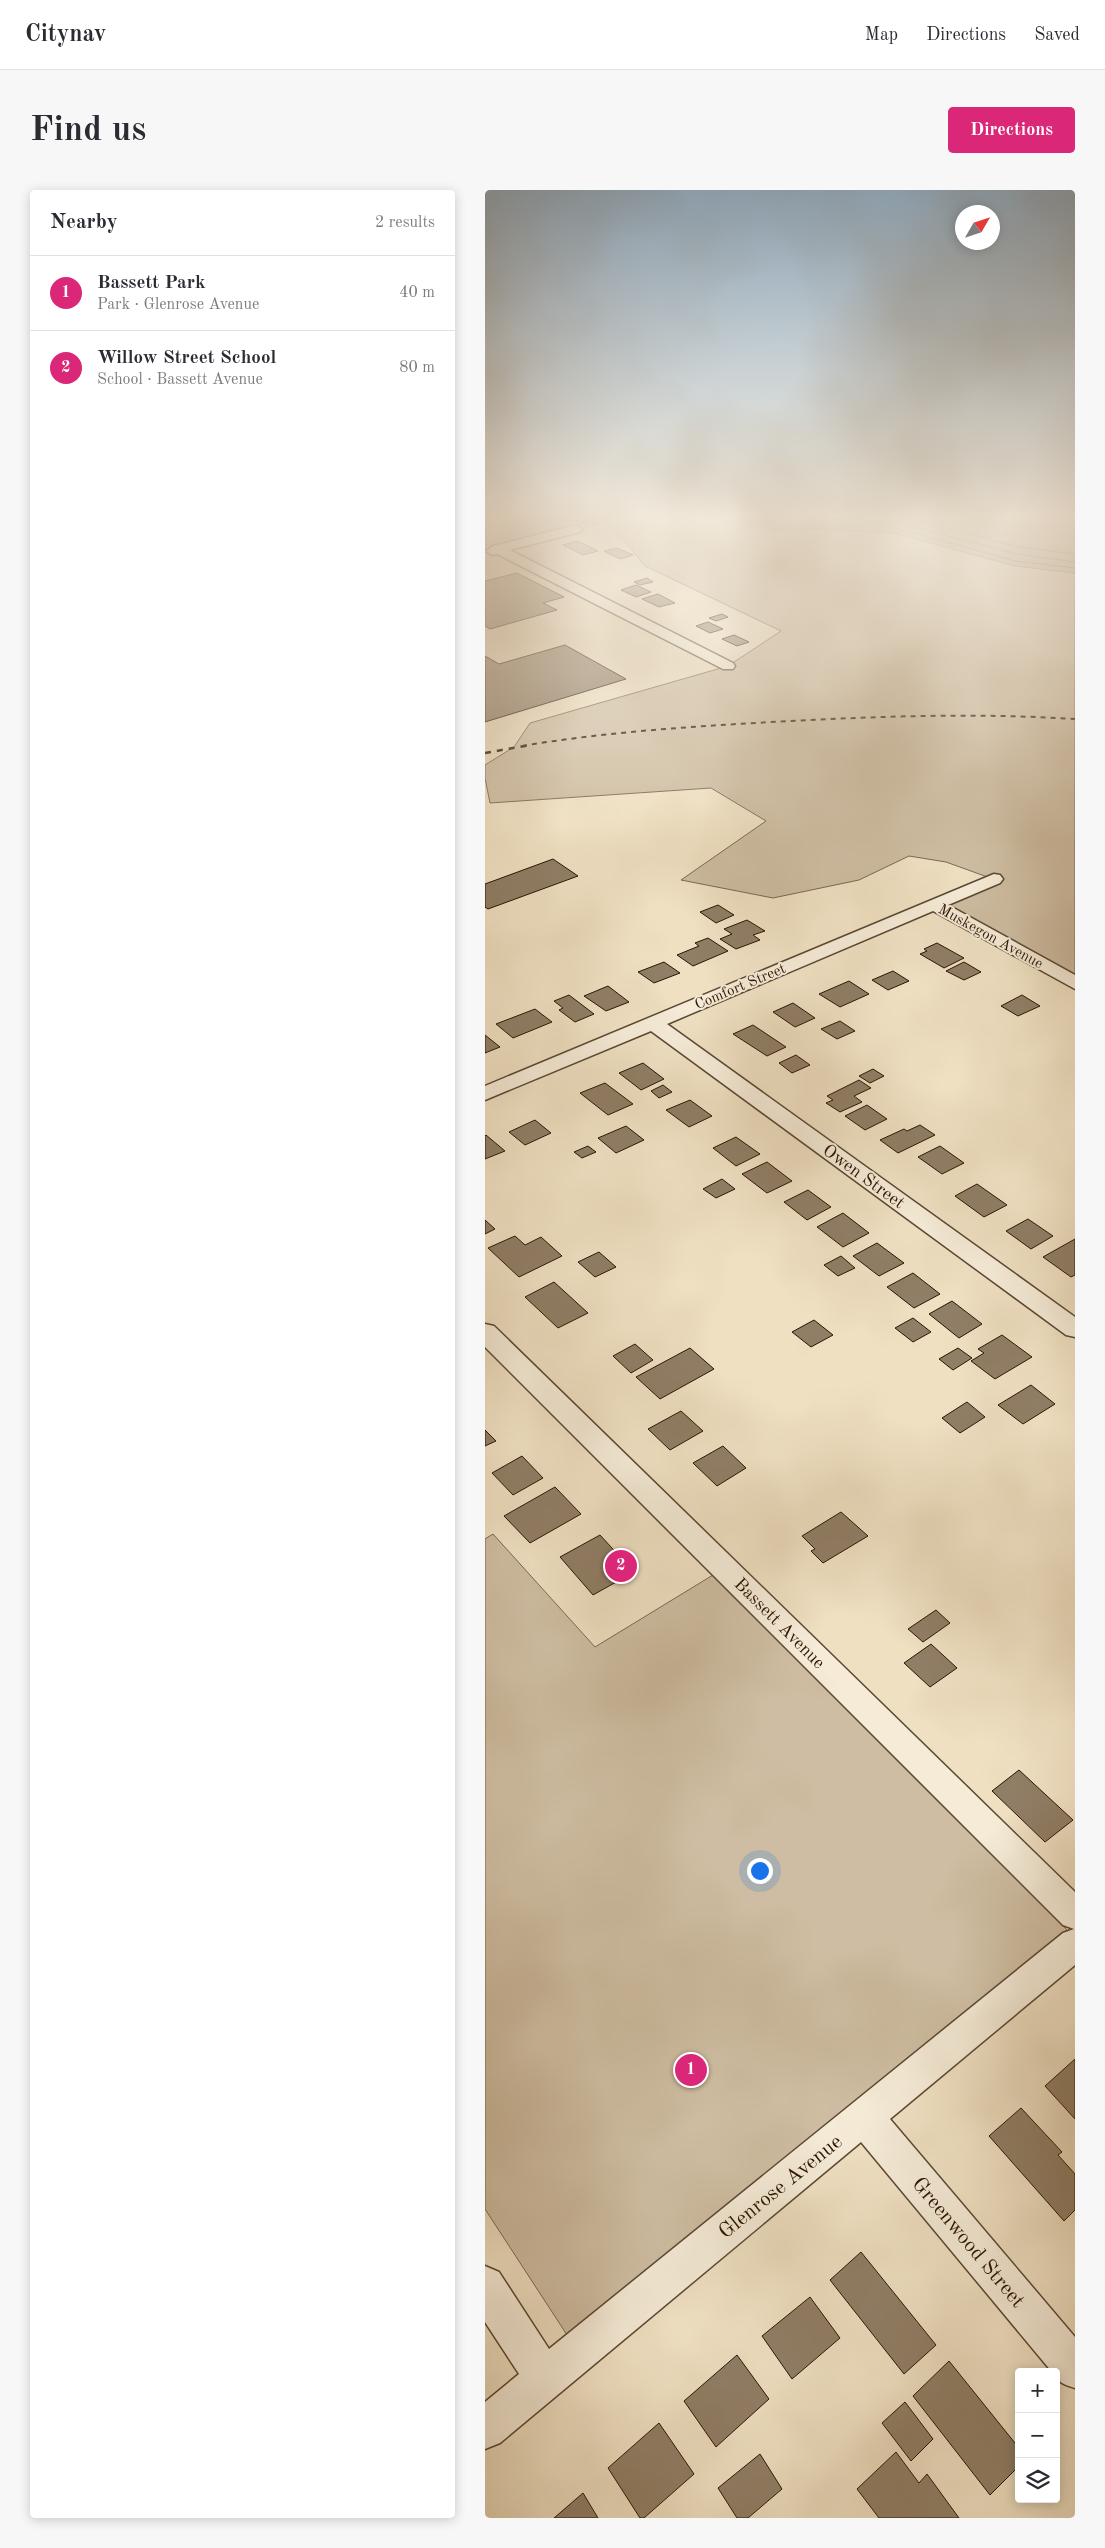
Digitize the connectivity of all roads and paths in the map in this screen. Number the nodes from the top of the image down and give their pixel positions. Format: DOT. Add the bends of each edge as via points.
graph roads {
  1 [pos="643,625"];
  2 [pos="728,666"];
  3 [pos="994,879"];
  4 [pos="933,904"];
  5 [pos="1075,983"];
  6 [pos="652,1023"];
  7 [pos="485,1094"];
  8 [pos="1075,1329"];
  9 [pos="485,1332"];
  10 [pos="1075,1914"];
  11 [pos="1075,1944"];
  12 [pos="864,2117"];
  13 [pos="485,2286"];
  14 [pos="1075,2368"];
  15 [pos="545,2379"];
  16 [pos="485,2428"];
  1 -- 2 [label="street"];
  3 -- 4 [label="street, Comfort Street"];
  4 -- 5 [label="street, Muskegon Avenue"];
  4 -- 6 [label="street, Comfort Street"];
  6 -- 7 [label="street, Comfort Street"];
  6 -- 8 [label="street, Owen Street"];
  9 -- 10 [label="street, Bassett Avenue"];
  11 -- 12 [label="street, Glenrose Avenue"];
  12 -- 14 [label="street, Greenwood Street"];
  12 -- 15 [label="street, Glenrose Avenue"];
  13 -- 15 [label="street"];
  15 -- 16 [label="street, Glenrose Avenue"];
}
